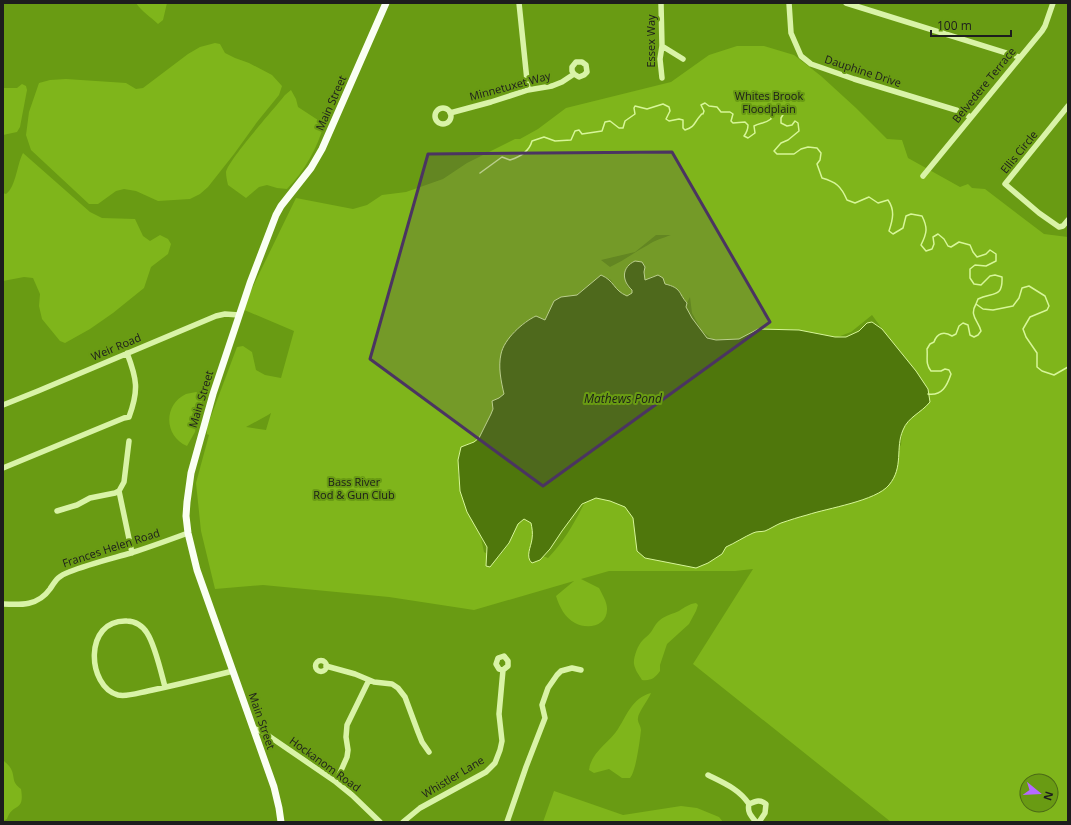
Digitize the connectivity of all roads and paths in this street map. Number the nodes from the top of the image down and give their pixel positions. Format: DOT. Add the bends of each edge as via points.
graph roads {
  1 [pos="386,3"];
  2 [pos="519,3"];
  3 [pos="662,3"];
  4 [pos="846,3"];
  5 [pos="1053,3"];
  6 [pos="788,4"];
  7 [pos="662,46"];
  8 [pos="1020,57"];
  9 [pos="683,59"];
  10 [pos="574,74"];
  11 [pos="662,78"];
  12 [pos="528,90"];
  13 [pos="1068,106"];
  14 [pos="450,113"];
  15 [pos="971,117"];
  16 [pos="923,176"];
  17 [pos="1068,220"];
  18 [pos="239,315"];
  19 [pos="127,353"];
  20 [pos="3,405"];
  21 [pos="129,441"];
  22 [pos="3,468"];
  23 [pos="120,491"];
  24 [pos="57,511"];
  25 [pos="188,533"];
  26 [pos="132,553"];
  27 [pos="3,604"];
  28 [pos="326,666"];
  29 [pos="503,670"];
  30 [pos="582,670"];
  31 [pos="233,671"];
  32 [pos="369,680"];
  33 [pos="165,687"];
  34 [pos="253,728"];
  35 [pos="429,752"];
  36 [pos="708,775"];
  37 [pos="336,782"];
  38 [pos="749,804"];
  39 [pos="280,822"];
  40 [pos="380,822"];
  41 [pos="403,822"];
  42 [pos="507,822"];
  43 [pos="757,822"];
  1 -- 18 [label="main road, Main Street" via="322,149 311,168 281,206"];
  2 -- 12 [label="street"];
  3 -- 7 [label="street, Essex Way"];
  4 -- 8 [label="street"];
  5 -- 8 [label="street, Belvedere Terrace" via="1042,31"];
  6 -- 15 [label="street, Dauphine Drive" via="791,33 801,56 811,64"];
  7 -- 9 [label="street"];
  7 -- 11 [label="street, Essex Way"];
  8 -- 15 [label="street, Belvedere Terrace"];
  10 -- 12 [label="street, Minnetuxet Way" via="552,86"];
  12 -- 14 [label="street, Minnetuxet Way"];
  13 -- 17 [label="street, Ellis Circle" via="1006,184 1059,227"];
  15 -- 16 [label="street, Belvedere Terrace"];
  18 -- 19 [label="street, Weir Road" via="216,316"];
  18 -- 25 [label="main road, Main Street" via="191,473 186,516"];
  19 -- 20 [label="street, Weir Road"];
  19 -- 22 [label="street" via="136,382 135,399 129,417"];
  21 -- 23 [label="street" via="124,482"];
  23 -- 24 [label="street" via="90,498"];
  23 -- 26 [label="street"];
  25 -- 26 [label="street, Frances Helen Road"];
  25 -- 31 [label="main road, Main Street" via="197,570"];
  26 -- 27 [label="street, Frances Helen Road" via="64,574 57,578 36,602"];
  28 -- 32 [label="street"];
  29 -- 41 [label="street, Whistler Lane" via="499,714 502,741 495,763 486,772 420,808"];
  30 -- 42 [label="street" via="572,668 561,671 548,688 542,705 545,718"];
  31 -- 33 [label="street"];
  31 -- 34 [label="main road, Main Street"];
  32 -- 35 [label="street" via="392,684 401,691 409,704 422,742"];
  32 -- 37 [label="street" via="347,725 347,757"];
  33 -- 33 [label="street" via="147,632 142,626 129,621 121,622 110,625 101,632 95,643 94,654 98,674 107,690 125,695"];
  34 -- 37 [label="street, Hockanom Road" via="264,732"];
  34 -- 39 [label="main road, Main Street" via="276,794"];
  36 -- 38 [label="street" via="736,790"];
  37 -- 40 [label="street, Hockanom Road"];
  38 -- 43 [label="street" via="750,815"];
  38 -- 43 [label="street" via="762,801 766,804 765,813"];
}
